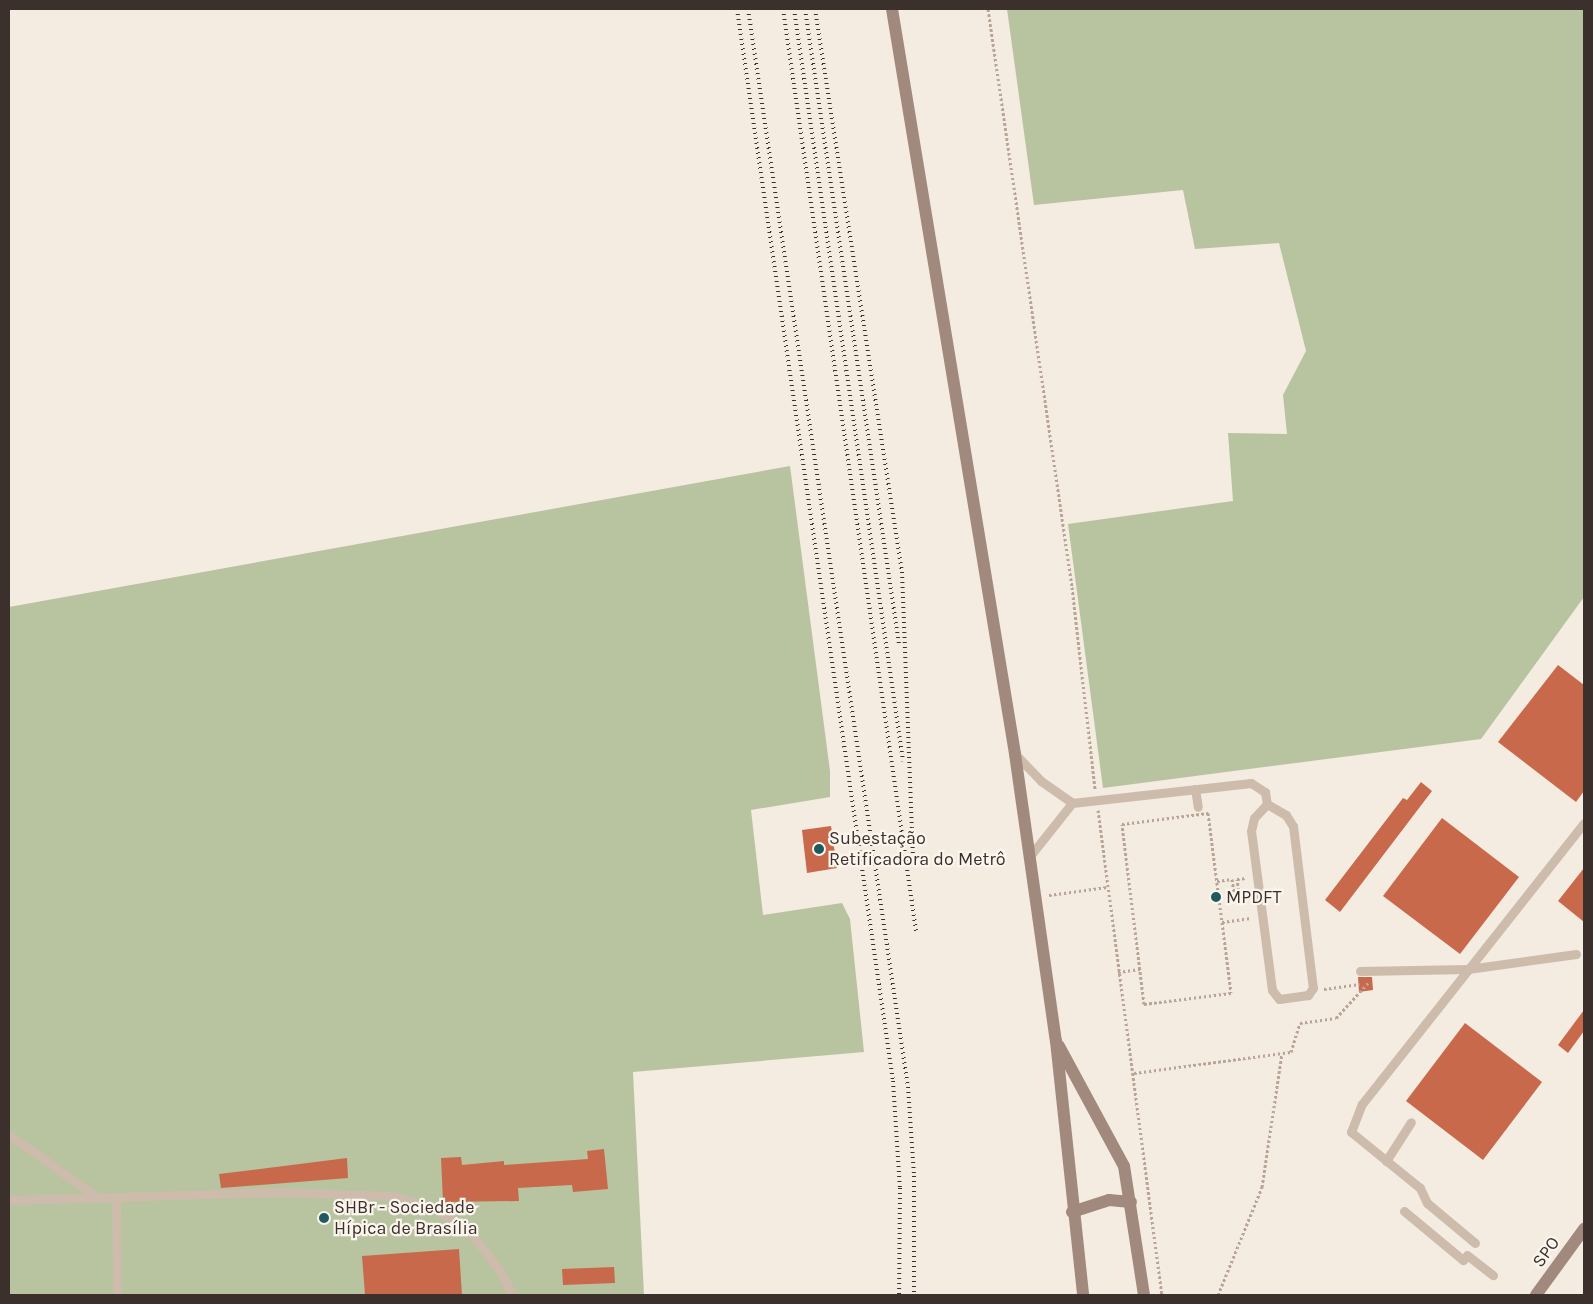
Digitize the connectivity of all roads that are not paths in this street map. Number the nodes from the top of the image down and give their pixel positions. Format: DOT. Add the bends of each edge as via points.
graph roads {
  1 [pos="892,9"];
  2 [pos="1015,754"];
  3 [pos="1195,788"];
  4 [pos="1072,803"];
  5 [pos="1267,804"];
  6 [pos="1198,807"];
  7 [pos="1584,824"];
  8 [pos="1030,856"];
  9 [pos="1576,954"];
  10 [pos="1468,968"];
  11 [pos="1360,971"];
  12 [pos="1056,1041"];
  13 [pos="1411,1122"];
  14 [pos="9,1135"];
  15 [pos="1386,1161"];
  16 [pos="99,1198"];
  17 [pos="116,1198"];
  18 [pos="9,1200"];
  19 [pos="1131,1202"];
  20 [pos="1404,1211"];
  21 [pos="1072,1212"];
  22 [pos="1584,1229"];
  23 [pos="1475,1244"];
  24 [pos="1493,1275"];
  25 [pos="117,1295"];
  26 [pos="512,1295"];
  27 [pos="1083,1295"];
  28 [pos="1144,1295"];
  29 [pos="1536,1295"];
  1 -- 2 [label="street"];
  2 -- 4 [label="lane" via="1040,781"];
  2 -- 8 [label="street"];
  3 -- 4 [label="lane"];
  3 -- 5 [label="lane" via="1251,783 1265,792"];
  3 -- 6 [label="lane"];
  4 -- 8 [label="lane"];
  5 -- 5 [label="lane" via="1286,815 1293,826 1314,988 1308,995 1274,996 1251,831 1254,818"];
  7 -- 10 [label="lane"];
  8 -- 12 [label="street"];
  9 -- 10 [label="lane"];
  10 -- 11 [label="lane"];
  10 -- 15 [label="lane" via="1362,1104 1351,1132"];
  12 -- 19 [label="street" via="1117,1149"];
  12 -- 21 [label="street"];
  13 -- 15 [label="lane"];
  14 -- 16 [label="lane"];
  15 -- 23 [label="lane"];
  16 -- 17 [label="lane"];
  16 -- 18 [label="lane"];
  17 -- 25 [label="lane"];
  17 -- 26 [label="lane" via="279,1192 394,1196 435,1209 468,1230 499,1269"];
  19 -- 21 [label="street" via="1109,1200"];
  19 -- 28 [label="street"];
  20 -- 24 [label="lane"];
  21 -- 27 [label="street"];
  22 -- 29 [label="street, SPO"];
}
